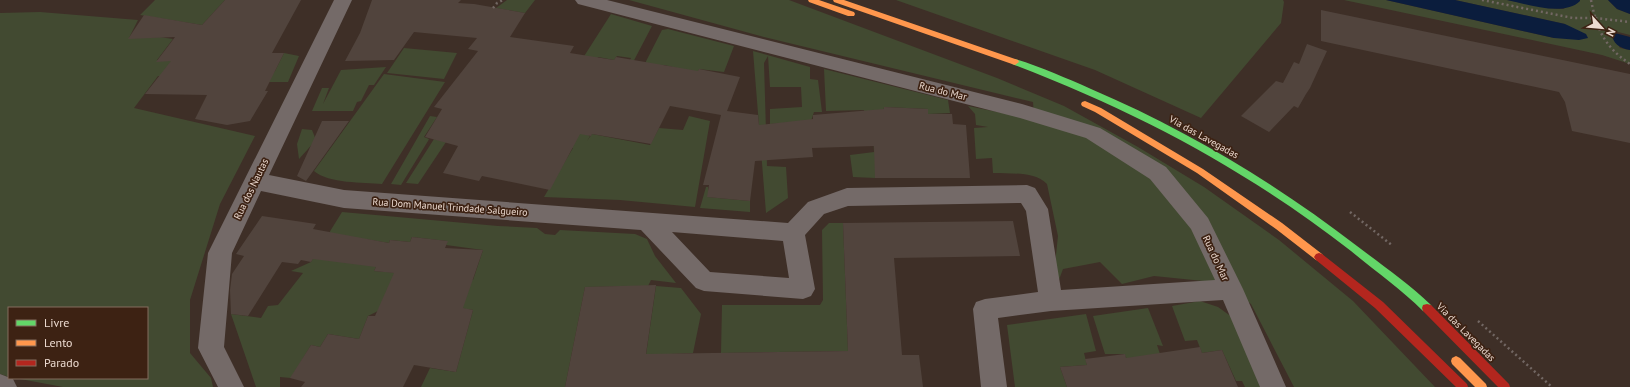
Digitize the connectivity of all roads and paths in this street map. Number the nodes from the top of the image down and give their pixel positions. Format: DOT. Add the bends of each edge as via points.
graph roads {
  1 [pos="343,0"];
  2 [pos="503,0"];
  3 [pos="584,0"];
  4 [pos="812,0"];
  5 [pos="837,0"];
  6 [pos="1482,0"];
  7 [pos="1591,0"];
  8 [pos="493,8"];
  9 [pos="1595,18"];
  10 [pos="1630,22"];
  11 [pos="887,27"];
  12 [pos="1630,64"];
  13 [pos="1078,101"];
  14 [pos="1149,141"];
  15 [pos="1211,167"];
  16 [pos="255,181"];
  17 [pos="647,220"];
  18 [pos="793,233"];
  19 [pos="1231,289"];
  20 [pos="1051,301"];
  21 [pos="1448,354"];
  22 [pos="0,386"];
  23 [pos="4,387"];
  24 [pos="231,387"];
  25 [pos="994,387"];
  26 [pos="1273,387"];
  27 [pos="1463,387"];
  28 [pos="1482,387"];
  29 [pos="1505,387"];
  1 -- 16 [label="street, Rua dos Nautas"];
  2 -- 8 [label="path"];
  3 -- 19 [label="street, Rua do Mar" via="1022,111 1093,133 1158,173 1200,224"];
  4 -- 11 [label="main road"];
  5 -- 29 [label="main road, Via das Lavegadas" via="1040,71 1119,104 1185,138 1254,178 1329,228 1420,301"];
  6 -- 9 [label="path" via="1573,18"];
  7 -- 9 [label="path"];
  9 -- 10 [label="path"];
  9 -- 12 [label="path" via="1607,47"];
  13 -- 14 [label="main road"];
  14 -- 15 [label="main road"];
  14 -- 27 [label="main road" via="1200,171 1331,266 1379,305"];
  16 -- 17 [label="street, Rua Dom Manuel Trindade Salgueiro" via="344,199"];
  16 -- 24 [label="street, Rua dos Nautas" via="220,254 211,348"];
  17 -- 18 [label="street, Rua Dom Manuel Trindade Salgueiro"];
  17 -- 18 [label="street" via="704,281 803,289"];
  18 -- 20 [label="street" via="816,208 847,197 1027,194 1037,209"];
  19 -- 20 [label="street"];
  19 -- 26 [label="street, Rua do Mar"];
  20 -- 25 [label="street" via="985,309"];
  21 -- 28 [label="main road"];
  22 -- 23 [label="street"];
}
